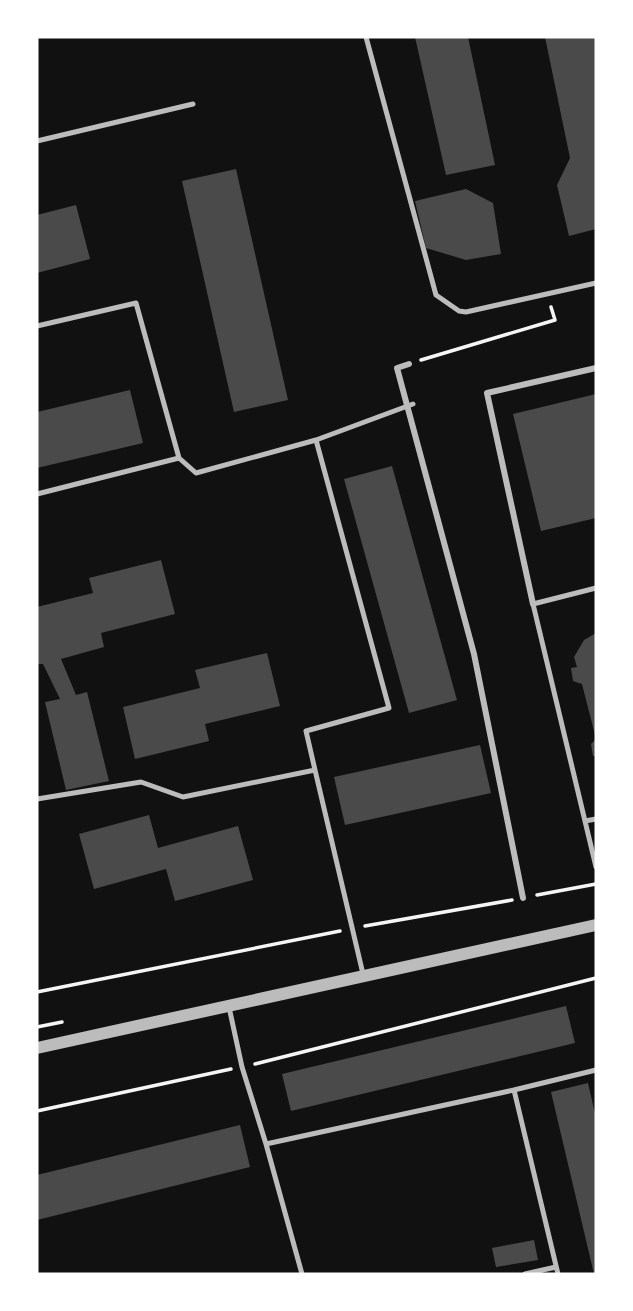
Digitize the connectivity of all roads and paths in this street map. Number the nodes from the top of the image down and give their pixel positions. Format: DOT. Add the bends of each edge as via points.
graph roads {
  1 [pos="366,37"];
  2 [pos="193,104"];
  3 [pos="37,141"];
  4 [pos="596,283"];
  5 [pos="548,294"];
  6 [pos="37,326"];
  7 [pos="409,364"];
  8 [pos="596,368"];
  9 [pos="410,405"];
  10 [pos="316,440"];
  11 [pos="179,458"];
  12 [pos="37,494"];
  13 [pos="596,588"];
  14 [pos="533,604"];
  15 [pos="315,770"];
  16 [pos="37,799"];
  17 [pos="596,819"];
  18 [pos="585,821"];
  19 [pos="596,867"];
  20 [pos="596,884"];
  21 [pos="523,898"];
  22 [pos="596,925"];
  23 [pos="353,929"];
  24 [pos="364,977"];
  25 [pos="596,978"];
  26 [pos="37,992"];
  27 [pos="229,1007"];
  28 [pos="62,1022"];
  29 [pos="37,1027"];
  30 [pos="37,1048"];
  31 [pos="242,1067"];
  32 [pos="596,1070"];
  33 [pos="514,1090"];
  34 [pos="37,1111"];
  35 [pos="266,1144"];
  36 [pos="557,1271"];
  37 [pos="302,1274"];
  38 [pos="525,1274"];
  1 -- 5 [label="lane" via="436,295 466,312"];
  2 -- 3 [label="lane"];
  4 -- 5 [label="lane"];
  5 -- 7 [label="path" via="555,320"];
  6 -- 11 [label="lane" via="136,303"];
  7 -- 9 [label="street" via="397,368"];
  8 -- 14 [label="street" via="487,393"];
  9 -- 10 [label="lane"];
  9 -- 21 [label="street" via="474,654"];
  10 -- 11 [label="lane" via="196,473"];
  10 -- 15 [label="lane" via="390,708 306,732"];
  11 -- 12 [label="lane"];
  13 -- 14 [label="lane"];
  14 -- 18 [label="lane"];
  15 -- 16 [label="lane" via="183,797 141,782"];
  15 -- 23 [label="lane"];
  17 -- 18 [label="lane"];
  18 -- 19 [label="lane"];
  20 -- 21 [label="path"];
  21 -- 23 [label="path"];
  22 -- 24 [label="street"];
  23 -- 24 [label="lane"];
  23 -- 26 [label="path"];
  24 -- 27 [label="street"];
  25 -- 31 [label="path"];
  27 -- 30 [label="street"];
  27 -- 31 [label="lane"];
  28 -- 29 [label="path"];
  31 -- 34 [label="path"];
  31 -- 35 [label="lane"];
  32 -- 33 [label="lane"];
  33 -- 35 [label="lane"];
  33 -- 36 [label="lane"];
  35 -- 37 [label="lane"];
  36 -- 38 [label="lane"];
}
